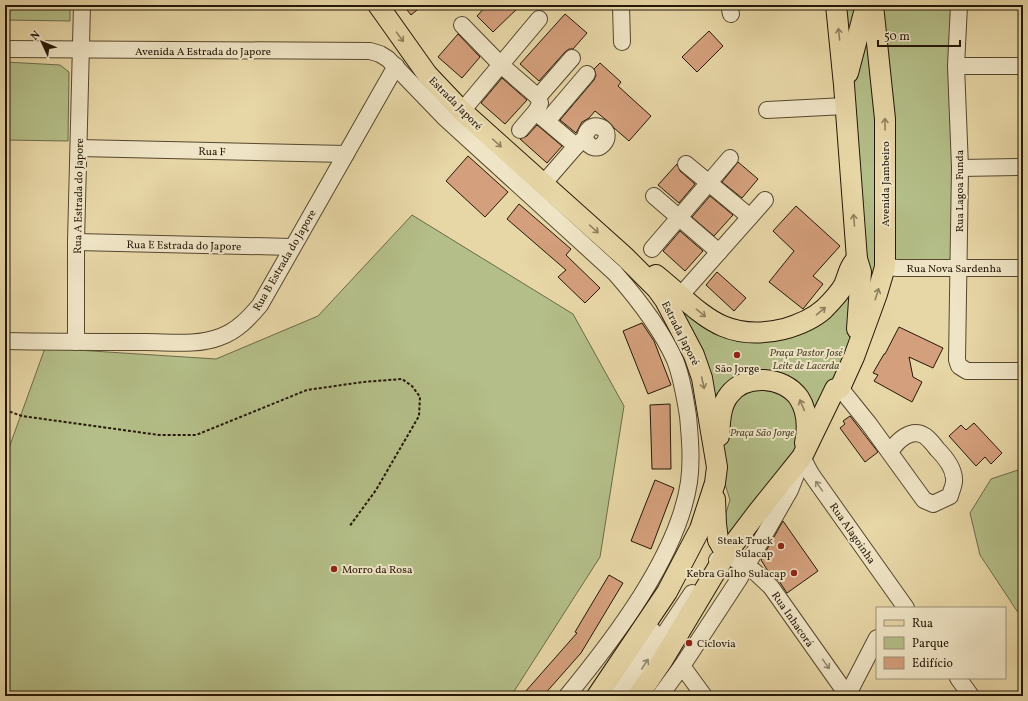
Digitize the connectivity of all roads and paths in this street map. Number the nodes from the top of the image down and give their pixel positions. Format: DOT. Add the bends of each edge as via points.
graph roads {
  1 [pos="82,5"];
  2 [pos="378,5"];
  3 [pos="621,5"];
  4 [pos="836,5"];
  5 [pos="866,5"];
  6 [pos="874,5"];
  7 [pos="958,5"];
  8 [pos="539,19"];
  9 [pos="462,25"];
  10 [pos="622,42"];
  11 [pos="5,50"];
  12 [pos="81,50"];
  13 [pos="572,58"];
  14 [pos="501,65"];
  15 [pos="396,66"];
  16 [pos="956,66"];
  17 [pos="1023,66"];
  18 [pos="587,74"];
  19 [pos="844,85"];
  20 [pos="845,106"];
  21 [pos="541,110"];
  22 [pos="767,110"];
  23 [pos="462,111"];
  24 [pos="520,130"];
  25 [pos="79,148"];
  26 [pos="346,154"];
  27 [pos="730,158"];
  28 [pos="686,164"];
  29 [pos="1023,167"];
  30 [pos="960,168"];
  31 [pos="708,183"];
  32 [pos="543,184"];
  33 [pos="654,196"];
  34 [pos="765,200"];
  35 [pos="750,217"];
  36 [pos="680,218"];
  37 [pos="76,242"];
  38 [pos="292,247"];
  39 [pos="652,249"];
  40 [pos="719,252"];
  41 [pos="625,257"];
  42 [pos="857,259"];
  43 [pos="885,267"];
  44 [pos="1023,268"];
  45 [pos="960,269"];
  46 [pos="680,296"];
  47 [pos="5,341"];
  48 [pos="76,342"];
  49 [pos="854,357"];
  50 [pos="1023,371"];
  51 [pos="840,388"];
  52 [pos="5,410"];
  53 [pos="8,412"];
  54 [pos="5,418"];
  55 [pos="890,452"];
  56 [pos="802,457"];
  57 [pos="716,475"];
  58 [pos="349,527"];
  59 [pos="726,554"];
  60 [pos="746,567"];
  61 [pos="899,605"];
  62 [pos="876,640"];
  63 [pos="682,666"];
  64 [pos="959,679"];
  65 [pos="567,696"];
  66 [pos="597,696"];
  67 [pos="609,696"];
  68 [pos="623,696"];
  69 [pos="638,696"];
  70 [pos="660,696"];
  71 [pos="704,696"];
  72 [pos="847,696"];
  73 [pos="971,696"];
  1 -- 12 [label="street, Rua A Estrada do Japore"];
  2 -- 23 [label="main road, Estrada Japoré, one-way" via="427,74"];
  3 -- 10 [label="street"];
  19 -- 4 [label="main road, one-way"];
  5 -- 19 [label="main road"];
  43 -- 6 [label="main road, Avenida Jambeiro, one-way" via="885,120"];
  7 -- 16 [label="street, Rua Lagoa Funda"];
  8 -- 14 [label="street"];
  9 -- 14 [label="street"];
  11 -- 12 [label="street, Avenida A Estrada do Japore"];
  12 -- 15 [label="street, Avenida A Estrada do Japore" via="370,51 380,54"];
  12 -- 25 [label="street, Rua A Estrada do Japore"];
  13 -- 21 [label="street"];
  14 -- 21 [label="street"];
  14 -- 23 [label="street"];
  15 -- 26 [label="street, Rua B Estrada do Japore"];
  15 -- 65 [label="street, Avenida A Estrada do Japore" via="444,116 615,273 637,298 660,334 675,360 684,390 691,445 689,483 680,518 666,551 645,588 616,632"];
  16 -- 17 [label="street"];
  16 -- 30 [label="street, Rua Lagoa Funda"];
  18 -- 21 [label="street"];
  19 -- 20 [label="main road"];
  20 -- 22 [label="street"];
  42 -- 20 [label="main road, one-way"];
  21 -- 24 [label="street"];
  21 -- 32 [label="street" via="580,142"];
  23 -- 32 [label="main road, Estrada Japoré, one-way"];
  25 -- 26 [label="street, Rua F"];
  25 -- 37 [label="street, Rua A Estrada do Japore"];
  26 -- 38 [label="street, Rua B Estrada do Japore"];
  27 -- 31 [label="street"];
  28 -- 31 [label="street"];
  29 -- 30 [label="street"];
  30 -- 45 [label="street, Rua Lagoa Funda"];
  31 -- 35 [label="street"];
  31 -- 36 [label="street"];
  32 -- 41 [label="main road, Estrada Japoré, one-way"];
  33 -- 36 [label="street"];
  34 -- 35 [label="street"];
  35 -- 40 [label="street"];
  36 -- 39 [label="street"];
  36 -- 40 [label="street"];
  37 -- 38 [label="street, Rua E Estrada do Japore"];
  37 -- 48 [label="street, Rua A Estrada do Japore"];
  38 -- 48 [label="street, Rua B Estrada do Japore" via="260,305 235,330 222,337 209,341"];
  40 -- 46 [label="street"];
  41 -- 46 [label="main road" via="645,267"];
  41 -- 57 [label="main road, Estrada Japoré, one-way" via="665,300 694,355 702,378"];
  46 -- 42 [label="main road, one-way" via="720,326 735,331 756,333 774,331 803,323 823,310 839,293 852,264"];
  42 -- 49 [label="main road" via="861,272"];
  43 -- 45 [label="street, Rua Nova Sardenha"];
  49 -- 43 [label="main road, Avenida Jambeiro, one-way"];
  44 -- 45 [label="street, Rua Nova Sardenha"];
  45 -- 50 [label="street, Rua Lagoa Funda" via="957,360 959,366 967,371"];
  47 -- 48 [label="street, Rua B Estrada do Japore"];
  49 -- 51 [label="main road"];
  51 -- 55 [label="street"];
  51 -- 56 [label="main road" via="835,389"];
  52 -- 53 [label="path"];
  53 -- 54 [label="path"];
  53 -- 58 [label="path" via="159,435 196,434 307,390 402,379 412,386 420,397 419,416 376,490"];
  55 -- 55 [label="street" via="924,500 933,504 950,496 955,480 952,469 925,436 915,432 905,436"];
  56 -- 57 [label="main road, one-way" via="807,424 798,397 774,381 748,382 736,388 724,404"];
  56 -- 59 [label="main road"];
  56 -- 60 [label="street" via="790,490"];
  61 -- 56 [label="street, Rua Alagoinha, one-way"];
  57 -- 59 [label="main road" via="718,540"];
  57 -- 66 [label="main road, Estrada Japoré" via="700,528 667,592"];
  57 -- 67 [label="street" via="702,540 654,629"];
  59 -- 60 [label="street, Rua Inhacorá"];
  68 -- 59 [label="street, one-way" via="710,566"];
  59 -- 69 [label="main road"];
  60 -- 63 [label="street"];
  60 -- 72 [label="street, Rua Inhacorá, one-way" via="771,587"];
  62 -- 72 [label="street"];
  63 -- 70 [label="street"];
  63 -- 71 [label="street"];
  64 -- 73 [label="street"];
}
